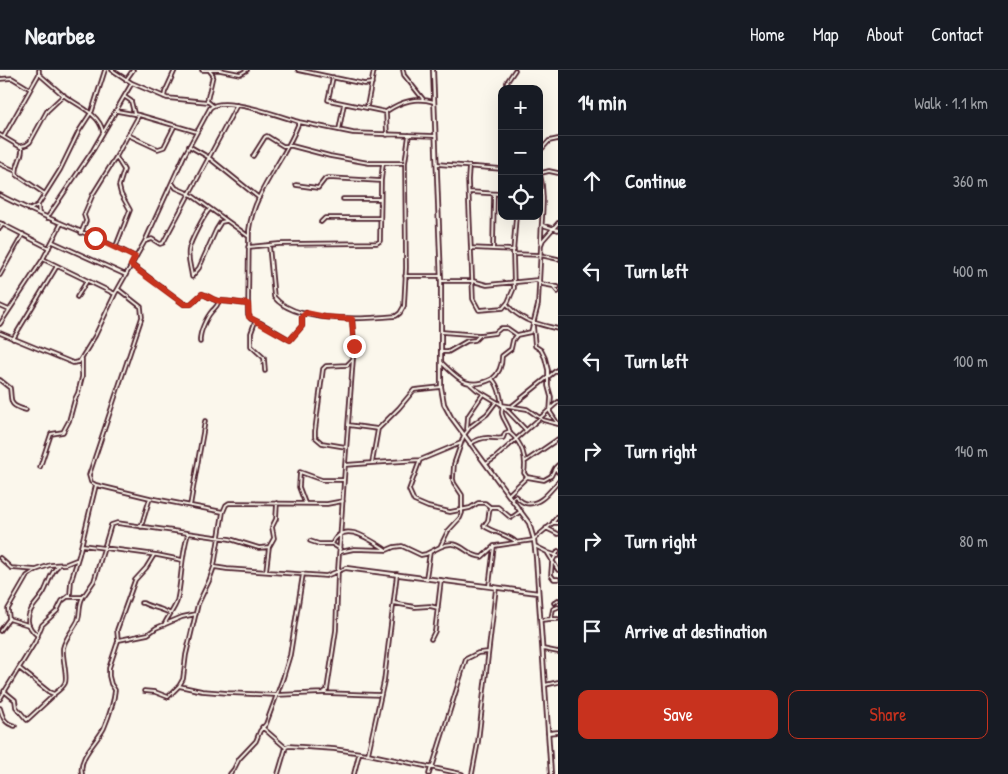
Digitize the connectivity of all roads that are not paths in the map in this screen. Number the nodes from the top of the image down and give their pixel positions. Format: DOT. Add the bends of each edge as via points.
graph roads {
  1 [pos="39,70"];
  2 [pos="106,70"];
  3 [pos="112,70"];
  4 [pos="176,70"];
  5 [pos="202,70"];
  6 [pos="209,70"];
  7 [pos="242,70"];
  8 [pos="247,70"];
  9 [pos="298,70"];
  10 [pos="320,70"];
  11 [pos="374,70"];
  12 [pos="403,70"];
  13 [pos="433,70"];
  14 [pos="515,70"];
  15 [pos="132,71"];
  16 [pos="39,74"];
  17 [pos="241,74"];
  18 [pos="320,75"];
  19 [pos="333,77"];
  20 [pos="0,79"];
  21 [pos="126,80"];
  22 [pos="132,83"];
  23 [pos="372,83"];
  24 [pos="506,85"];
  25 [pos="30,89"];
  26 [pos="64,95"];
  27 [pos="125,97"];
  28 [pos="164,97"];
  29 [pos="423,99"];
  30 [pos="208,102"];
  31 [pos="434,102"];
  32 [pos="344,104"];
  33 [pos="237,105"];
  34 [pos="213,106"];
  35 [pos="367,106"];
  36 [pos="117,111"];
  37 [pos="386,112"];
  38 [pos="91,113"];
  39 [pos="134,113"];
  40 [pos="139,115"];
  41 [pos="299,122"];
  42 [pos="175,125"];
  43 [pos="339,130"];
  44 [pos="103,132"];
  45 [pos="197,132"];
  46 [pos="0,135"];
  47 [pos="128,135"];
  48 [pos="387,135"];
  49 [pos="409,135"];
  50 [pos="4,136"];
  51 [pos="435,136"];
  52 [pos="558,140"];
  53 [pos="21,146"];
  54 [pos="189,146"];
  55 [pos="287,146"];
  56 [pos="543,148"];
  57 [pos="253,156"];
  58 [pos="116,157"];
  59 [pos="208,157"];
  60 [pos="383,163"];
  61 [pos="405,163"];
  62 [pos="0,164"];
  63 [pos="436,164"];
  64 [pos="469,166"];
  65 [pos="498,169"];
  66 [pos="16,171"];
  67 [pos="543,172"];
  68 [pos="558,173"];
  69 [pos="541,175"];
  70 [pos="381,181"];
  71 [pos="172,182"];
  72 [pos="296,184"];
  73 [pos="544,188"];
  74 [pos="469,192"];
  75 [pos="45,194"];
  76 [pos="190,194"];
  77 [pos="494,194"];
  78 [pos="498,194"];
  79 [pos="0,195"];
  80 [pos="259,198"];
  81 [pos="343,199"];
  82 [pos="380,199"];
  83 [pos="38,205"];
  84 [pos="208,209"];
  85 [pos="29,210"];
  86 [pos="39,214"];
  87 [pos="219,216"];
  88 [pos="47,218"];
  89 [pos="380,218"];
  90 [pos="516,220"];
  91 [pos="226,221"];
  92 [pos="221,222"];
  93 [pos="321,222"];
  94 [pos="1,223"];
  95 [pos="558,223"];
  96 [pos="61,224"];
  97 [pos="542,225"];
  98 [pos="0,228"];
  99 [pos="554,228"];
  100 [pos="558,230"];
  101 [pos="81,233"];
  102 [pos="23,234"];
  103 [pos="248,236"];
  104 [pos="145,241"];
  105 [pos="53,242"];
  106 [pos="269,245"];
  107 [pos="541,245"];
  108 [pos="116,247"];
  109 [pos="248,247"];
  110 [pos="49,248"];
  111 [pos="471,248"];
  112 [pos="494,249"];
  113 [pos="514,252"];
  114 [pos="540,255"];
  115 [pos="135,257"];
  116 [pos="43,259"];
  117 [pos="558,259"];
  118 [pos="131,265"];
  119 [pos="57,266"];
  120 [pos="0,275"];
  121 [pos="126,275"];
  122 [pos="405,276"];
  123 [pos="440,276"];
  124 [pos="88,281"];
  125 [pos="441,281"];
  126 [pos="473,281"];
  127 [pos="514,283"];
  128 [pos="540,283"];
  129 [pos="552,286"];
  130 [pos="558,287"];
  131 [pos="118,289"];
  132 [pos="558,292"];
  133 [pos="115,294"];
  134 [pos="77,296"];
  135 [pos="219,301"];
  136 [pos="248,304"];
  137 [pos="507,304"];
  138 [pos="0,306"];
  139 [pos="9,310"];
  140 [pos="306,313"];
  141 [pos="352,319"];
  142 [pos="255,322"];
  143 [pos="0,324"];
  144 [pos="533,324"];
  145 [pos="558,330"];
  146 [pos="441,332"];
  147 [pos="0,333"];
  148 [pos="480,335"];
  149 [pos="517,336"];
  150 [pos="13,339"];
  151 [pos="200,342"];
  152 [pos="441,352"];
  153 [pos="353,359"];
  154 [pos="82,360"];
  155 [pos="441,362"];
  156 [pos="558,369"];
  157 [pos="265,371"];
  158 [pos="548,375"];
  159 [pos="492,379"];
  160 [pos="0,380"];
  161 [pos="469,383"];
  162 [pos="441,387"];
  163 [pos="483,394"];
  164 [pos="496,402"];
  165 [pos="558,402"];
  166 [pos="502,405"];
  167 [pos="511,407"];
  168 [pos="550,409"];
  169 [pos="26,410"];
  170 [pos="540,418"];
  171 [pos="205,421"];
  172 [pos="558,424"];
  173 [pos="348,425"];
  174 [pos="378,429"];
  175 [pos="467,430"];
  176 [pos="510,430"];
  177 [pos="526,430"];
  178 [pos="464,435"];
  179 [pos="516,438"];
  180 [pos="558,439"];
  181 [pos="460,443"];
  182 [pos="470,444"];
  183 [pos="346,448"];
  184 [pos="420,460"];
  185 [pos="526,461"];
  186 [pos="372,463"];
  187 [pos="486,464"];
  188 [pos="345,465"];
  189 [pos="558,465"];
  190 [pos="40,467"];
  191 [pos="554,468"];
  192 [pos="558,472"];
  193 [pos="527,477"];
  194 [pos="344,480"];
  195 [pos="558,482"];
  196 [pos="96,486"];
  197 [pos="509,494"];
  198 [pos="150,498"];
  199 [pos="512,498"];
  200 [pos="343,501"];
  201 [pos="277,503"];
  202 [pos="305,503"];
  203 [pos="190,506"];
  204 [pos="490,507"];
  205 [pos="462,509"];
  206 [pos="522,511"];
  207 [pos="223,512"];
  208 [pos="558,516"];
  209 [pos="553,523"];
  210 [pos="558,523"];
  211 [pos="141,527"];
  212 [pos="546,528"];
  213 [pos="188,534"];
  214 [pos="340,534"];
  215 [pos="558,534"];
  216 [pos="219,538"];
  217 [pos="534,539"];
  218 [pos="310,541"];
  219 [pos="517,543"];
  220 [pos="332,544"];
  221 [pos="82,545"];
  222 [pos="494,546"];
  223 [pos="535,546"];
  224 [pos="269,547"];
  225 [pos="440,547"];
  226 [pos="104,548"];
  227 [pos="387,550"];
  228 [pos="340,551"];
  229 [pos="558,551"];
  230 [pos="430,552"];
  231 [pos="547,552"];
  232 [pos="154,555"];
  233 [pos="557,556"];
  234 [pos="0,558"];
  235 [pos="78,558"];
  236 [pos="182,560"];
  237 [pos="552,562"];
  238 [pos="58,566"];
  239 [pos="214,567"];
  240 [pos="346,568"];
  241 [pos="36,570"];
  242 [pos="338,570"];
  243 [pos="558,570"];
  244 [pos="266,571"];
  245 [pos="397,573"];
  246 [pos="303,574"];
  247 [pos="426,578"];
  248 [pos="441,579"];
  249 [pos="558,579"];
  250 [pos="489,586"];
  251 [pos="497,587"];
  252 [pos="538,593"];
  253 [pos="68,597"];
  254 [pos="83,597"];
  255 [pos="558,600"];
  256 [pos="141,603"];
  257 [pos="394,603"];
  258 [pos="554,603"];
  259 [pos="558,607"];
  260 [pos="438,608"];
  261 [pos="169,613"];
  262 [pos="196,614"];
  263 [pos="9,618"];
  264 [pos="551,619"];
  265 [pos="558,619"];
  266 [pos="541,620"];
  267 [pos="29,625"];
  268 [pos="164,625"];
  269 [pos="0,631"];
  270 [pos="38,636"];
  271 [pos="431,638"];
  272 [pos="118,640"];
  273 [pos="543,649"];
  274 [pos="489,652"];
  275 [pos="558,652"];
  276 [pos="19,668"];
  277 [pos="558,682"];
  278 [pos="179,686"];
  279 [pos="545,686"];
  280 [pos="4,691"];
  281 [pos="144,691"];
  282 [pos="323,693"];
  283 [pos="54,694"];
  284 [pos="276,695"];
  285 [pos="381,695"];
  286 [pos="0,700"];
  287 [pos="0,708"];
  288 [pos="15,726"];
  289 [pos="262,727"];
  290 [pos="558,732"];
  291 [pos="548,733"];
  292 [pos="286,747"];
  293 [pos="359,754"];
  294 [pos="368,754"];
  295 [pos="432,768"];
  296 [pos="82,774"];
  297 [pos="230,774"];
  298 [pos="278,774"];
  299 [pos="354,774"];
  300 [pos="429,774"];
  301 [pos="462,774"];
  302 [pos="472,774"];
  303 [pos="551,774"];
  1 -- 16 [label="street"];
  2 -- 38 [label="street"];
  3 -- 21 [label="street"];
  4 -- 28 [label="street"];
  5 -- 6 [label="street"];
  6 -- 17 [label="street"];
  6 -- 30 [label="street" via="213,75"];
  7 -- 17 [label="street"];
  8 -- 17 [label="street"];
  9 -- 18 [label="street"];
  10 -- 18 [label="street"];
  11 -- 23 [label="street"];
  12 -- 29 [label="street"];
  13 -- 31 [label="main road"];
  14 -- 24 [label="street"];
  15 -- 21 [label="street"];
  16 -- 25 [label="street"];
  16 -- 26 [label="street"];
  18 -- 19 [label="street"];
  19 -- 23 [label="street"];
  19 -- 32 [label="street" via="328,100"];
  20 -- 25 [label="street" via="12,78"];
  21 -- 22 [label="street"];
  22 -- 27 [label="street"];
  22 -- 28 [label="street"];
  23 -- 35 [label="street"];
  25 -- 50 [label="street"];
  26 -- 38 [label="street"];
  26 -- 53 [label="street" via="39,122 30,142"];
  27 -- 36 [label="street"];
  27 -- 39 [label="street" via="131,101"];
  28 -- 30 [label="street"];
  29 -- 31 [label="street"];
  29 -- 37 [label="street" via="407,100"];
  30 -- 34 [label="street"];
  31 -- 51 [label="main road"];
  32 -- 35 [label="street"];
  32 -- 43 [label="street"];
  33 -- 34 [label="street"];
  33 -- 41 [label="street"];
  33 -- 59 [label="street"];
  34 -- 45 [label="street"];
  35 -- 37 [label="street"];
  36 -- 39 [label="street"];
  36 -- 44 [label="street"];
  37 -- 48 [label="street"];
  38 -- 44 [label="street"];
  38 -- 75 [label="street"];
  39 -- 40 [label="street"];
  40 -- 42 [label="street"];
  40 -- 47 [label="street"];
  41 -- 43 [label="street"];
  41 -- 55 [label="street"];
  42 -- 45 [label="street"];
  42 -- 47 [label="street" via="164,147 158,149"];
  43 -- 48 [label="street"];
  44 -- 88 [label="street"];
  45 -- 54 [label="street"];
  46 -- 50 [label="street"];
  47 -- 58 [label="street"];
  48 -- 49 [label="street"];
  49 -- 51 [label="street"];
  49 -- 61 [label="street"];
  50 -- 53 [label="street"];
  51 -- 63 [label="main road"];
  52 -- 56 [label="street" via="549,141"];
  53 -- 66 [label="street"];
  54 -- 59 [label="street"];
  54 -- 71 [label="street"];
  55 -- 57 [label="street" via="266,136"];
  55 -- 60 [label="street" via="340,158"];
  55 -- 80 [label="street"];
  58 -- 101 [label="street" via="93,194"];
  58 -- 108 [label="street" via="124,170 119,186 130,210"];
  59 -- 76 [label="street"];
  59 -- 80 [label="street"];
  60 -- 61 [label="street"];
  60 -- 70 [label="street"];
  61 -- 122 [label="street"];
  62 -- 66 [label="street"];
  63 -- 64 [label="street"];
  63 -- 123 [label="main road"];
  64 -- 65 [label="street"];
  64 -- 74 [label="street"];
  66 -- 75 [label="street" via="19,178"];
  67 -- 68 [label="street"];
  69 -- 73 [label="street"];
  70 -- 72 [label="street" via="329,178 318,188"];
  70 -- 82 [label="street"];
  71 -- 76 [label="street" via="176,188"];
  71 -- 104 [label="street"];
  73 -- 97 [label="street"];
  74 -- 77 [label="street"];
  74 -- 111 [label="street"];
  75 -- 83 [label="street"];
  76 -- 84 [label="street"];
  76 -- 104 [label="street" via="163,243 152,239"];
  77 -- 78 [label="street"];
  77 -- 112 [label="street"];
  79 -- 85 [label="street"];
  80 -- 103 [label="street"];
  81 -- 82 [label="street"];
  82 -- 89 [label="street"];
  83 -- 85 [label="street"];
  83 -- 86 [label="street"];
  84 -- 87 [label="street"];
  84 -- 92 [label="street" via="188,251 192,277"];
  85 -- 86 [label="street"];
  86 -- 88 [label="street"];
  87 -- 91 [label="street"];
  87 -- 92 [label="street"];
  88 -- 96 [label="street"];
  89 -- 93 [label="street" via="325,218"];
  89 -- 106 [label="street" via="380,241 377,243"];
  90 -- 113 [label="street"];
  91 -- 92 [label="street"];
  91 -- 103 [label="street"];
  94 -- 98 [label="street"];
  94 -- 102 [label="street"];
  95 -- 99 [label="street"];
  96 -- 101 [label="street"];
  96 -- 105 [label="street"];
  97 -- 99 [label="street"];
  97 -- 107 [label="street"];
  99 -- 100 [label="street"];
  99 -- 107 [label="street"];
  101 -- 108 [label="street"];
  102 -- 110 [label="street"];
  102 -- 120 [label="street"];
  103 -- 109 [label="street"];
  104 -- 115 [label="street"];
  105 -- 110 [label="street"];
  105 -- 121 [label="street"];
  106 -- 109 [label="street"];
  106 -- 140 [label="street" via="274,297 288,307"];
  107 -- 114 [label="street"];
  108 -- 115 [label="street"];
  109 -- 136 [label="street"];
  110 -- 116 [label="street"];
  111 -- 112 [label="street"];
  111 -- 126 [label="street"];
  112 -- 113 [label="street"];
  113 -- 114 [label="street"];
  113 -- 127 [label="street"];
  114 -- 117 [label="street"];
  114 -- 128 [label="street"];
  115 -- 118 [label="street"];
  116 -- 119 [label="street"];
  116 -- 139 [label="street"];
  118 -- 121 [label="street"];
  118 -- 135 [label="street" via="184,304 191,304 202,294"];
  119 -- 124 [label="street"];
  119 -- 150 [label="street"];
  121 -- 131 [label="street"];
  122 -- 123 [label="street"];
  122 -- 141 [label="street" via="404,306 400,314"];
  123 -- 125 [label="main road"];
  124 -- 133 [label="street"];
  124 -- 134 [label="street"];
  125 -- 126 [label="street"];
  125 -- 146 [label="main road"];
  126 -- 127 [label="street" via="487,285"];
  126 -- 137 [label="street" via="474,299 479,310 503,308"];
  127 -- 128 [label="street" via="537,280"];
  127 -- 137 [label="street"];
  128 -- 129 [label="street"];
  128 -- 144 [label="street"];
  129 -- 130 [label="street"];
  129 -- 132 [label="street"];
  131 -- 133 [label="street"];
  131 -- 196 [label="street" via="136,302 143,312 89,475"];
  133 -- 154 [label="street"];
  135 -- 136 [label="street"];
  135 -- 151 [label="street" via="204,326"];
  136 -- 142 [label="street" via="249,317"];
  137 -- 144 [label="street"];
  138 -- 139 [label="street"];
  139 -- 143 [label="street"];
  140 -- 141 [label="street"];
  140 -- 142 [label="street" via="302,317 302,326 290,340"];
  141 -- 153 [label="street"];
  142 -- 157 [label="street" via="252,346 264,358"];
  144 -- 145 [label="street"];
  144 -- 149 [label="street" via="531,332"];
  144 -- 158 [label="street" via="535,346 545,358"];
  146 -- 148 [label="street"];
  146 -- 152 [label="main road"];
  147 -- 150 [label="street"];
  148 -- 149 [label="street" via="507,328"];
  148 -- 152 [label="street" via="448,352"];
  149 -- 159 [label="street" via="511,349 502,356 501,367"];
  150 -- 154 [label="street" via="73,363"];
  152 -- 155 [label="main road"];
  153 -- 173 [label="street"];
  153 -- 183 [label="street" via="347,365 323,369 315,431 318,441"];
  154 -- 190 [label="street" via="82,377 69,421 62,432 51,434"];
  155 -- 161 [label="street" via="455,377"];
  155 -- 162 [label="main road"];
  156 -- 158 [label="street"];
  158 -- 167 [label="street"];
  158 -- 168 [label="street"];
  159 -- 161 [label="street"];
  159 -- 166 [label="street" via="497,383"];
  160 -- 169 [label="street" via="10,388 12,402"];
  161 -- 163 [label="street"];
  162 -- 174 [label="street" via="412,392"];
  162 -- 178 [label="main road" via="445,408"];
  163 -- 164 [label="street"];
  163 -- 175 [label="street" via="468,416"];
  164 -- 166 [label="street"];
  164 -- 175 [label="street"];
  165 -- 168 [label="street"];
  166 -- 167 [label="street"];
  166 -- 176 [label="street" via="504,420"];
  166 -- 177 [label="street"];
  167 -- 170 [label="street" via="527,409"];
  168 -- 170 [label="street"];
  168 -- 172 [label="street"];
  170 -- 172 [label="street"];
  170 -- 177 [label="street"];
  171 -- 203 [label="street"];
  173 -- 174 [label="street"];
  173 -- 183 [label="street"];
  174 -- 186 [label="street"];
  175 -- 178 [label="street"];
  176 -- 179 [label="street"];
  176 -- 182 [label="street" via="503,438 478,439"];
  177 -- 179 [label="street"];
  178 -- 181 [label="street"];
  178 -- 182 [label="main road"];
  179 -- 185 [label="street"];
  179 -- 187 [label="street"];
  180 -- 185 [label="street"];
  181 -- 184 [label="street"];
  181 -- 205 [label="street" via="454,464 454,483 462,495"];
  182 -- 187 [label="main road"];
  183 -- 188 [label="street"];
  184 -- 186 [label="street"];
  184 -- 205 [label="street" via="409,490 413,500 446,512"];
  185 -- 193 [label="street" via="524,473"];
  186 -- 188 [label="street"];
  187 -- 197 [label="main road"];
  188 -- 194 [label="street"];
  189 -- 191 [label="street"];
  191 -- 192 [label="street"];
  191 -- 193 [label="street" via="551,476 544,480"];
  193 -- 197 [label="street"];
  194 -- 200 [label="street"];
  194 -- 202 [label="street" via="322,480 300,472 299,487"];
  195 -- 199 [label="street" via="534,503 522,503 515,496"];
  196 -- 198 [label="street"];
  196 -- 221 [label="street"];
  197 -- 199 [label="main road"];
  198 -- 203 [label="street"];
  198 -- 211 [label="street"];
  199 -- 206 [label="main road"];
  200 -- 202 [label="street"];
  200 -- 214 [label="street"];
  201 -- 202 [label="street"];
  201 -- 207 [label="street" via="229,503"];
  201 -- 224 [label="street" via="272,527 274,538"];
  203 -- 207 [label="street"];
  204 -- 205 [label="street" via="478,503"];
  204 -- 206 [label="street" via="498,507 511,518"];
  204 -- 219 [label="street" via="484,526"];
  205 -- 225 [label="street" via="460,518 448,530"];
  206 -- 217 [label="main road"];
  207 -- 216 [label="street"];
  208 -- 209 [label="street"];
  209 -- 210 [label="street"];
  209 -- 212 [label="street"];
  211 -- 213 [label="street"];
  211 -- 226 [label="street" via="114,524"];
  212 -- 215 [label="street"];
  212 -- 217 [label="street"];
  213 -- 216 [label="street"];
  213 -- 236 [label="street"];
  214 -- 220 [label="street"];
  214 -- 227 [label="street" via="352,532"];
  214 -- 228 [label="street"];
  216 -- 224 [label="street" via="259,548"];
  216 -- 239 [label="street"];
  217 -- 219 [label="street"];
  217 -- 223 [label="main road"];
  218 -- 220 [label="street"];
  219 -- 222 [label="street"];
  220 -- 228 [label="street"];
  221 -- 226 [label="street"];
  221 -- 235 [label="street"];
  222 -- 225 [label="street" via="482,557 475,557 451,543"];
  222 -- 250 [label="street"];
  223 -- 231 [label="street"];
  223 -- 252 [label="main road"];
  224 -- 244 [label="street"];
  225 -- 230 [label="street"];
  226 -- 232 [label="street"];
  226 -- 254 [label="street" via="91,588"];
  227 -- 228 [label="street"];
  227 -- 230 [label="street" via="402,546 418,554"];
  228 -- 242 [label="street"];
  229 -- 233 [label="street"];
  230 -- 247 [label="street"];
  231 -- 233 [label="street"];
  231 -- 237 [label="street"];
  232 -- 236 [label="street"];
  232 -- 272 [label="street" via="129,592 117,630"];
  233 -- 237 [label="street"];
  234 -- 241 [label="street" via="11,568"];
  235 -- 238 [label="street"];
  235 -- 253 [label="street"];
  236 -- 261 [label="street" via="176,603"];
  237 -- 243 [label="street"];
  237 -- 249 [label="street" via="551,575"];
  238 -- 241 [label="street"];
  238 -- 267 [label="street" via="28,618"];
  239 -- 244 [label="street"];
  239 -- 262 [label="street"];
  240 -- 242 [label="street"];
  240 -- 245 [label="main road"];
  241 -- 263 [label="street" via="27,576 8,609"];
  242 -- 246 [label="street" via="329,575"];
  242 -- 282 [label="street" via="336,641 328,687"];
  244 -- 246 [label="street"];
  245 -- 247 [label="main road"];
  245 -- 257 [label="street"];
  246 -- 284 [label="street" via="290,655"];
  247 -- 248 [label="main road"];
  248 -- 250 [label="main road"];
  248 -- 260 [label="street"];
  250 -- 251 [label="main road"];
  251 -- 252 [label="main road"];
  251 -- 274 [label="street"];
  252 -- 266 [label="main road"];
  253 -- 254 [label="street"];
  253 -- 270 [label="street" via="42,625"];
  254 -- 283 [label="street" via="79,603 79,617 63,646 65,684"];
  255 -- 258 [label="street"];
  256 -- 261 [label="street"];
  257 -- 260 [label="street"];
  257 -- 285 [label="street"];
  259 -- 264 [label="street" via="553,608"];
  260 -- 271 [label="street"];
  261 -- 268 [label="street"];
  262 -- 268 [label="street"];
  262 -- 278 [label="street"];
  263 -- 267 [label="street"];
  263 -- 269 [label="street"];
  264 -- 265 [label="street"];
  264 -- 266 [label="street"];
  266 -- 273 [label="main road"];
  267 -- 270 [label="street"];
  268 -- 272 [label="street" via="148,634"];
  270 -- 276 [label="street"];
  272 -- 296 [label="street" via="110,668 114,702 103,730 84,759"];
  273 -- 275 [label="street"];
  273 -- 279 [label="main road"];
  274 -- 295 [label="street" via="478,652 466,659"];
  274 -- 302 [label="street"];
  276 -- 280 [label="street"];
  276 -- 283 [label="street"];
  277 -- 279 [label="street"];
  278 -- 281 [label="street" via="168,697"];
  278 -- 284 [label="street" via="202,692"];
  279 -- 291 [label="main road"];
  280 -- 283 [label="street" via="15,700 16,707 27,720"];
  280 -- 286 [label="street"];
  282 -- 284 [label="street"];
  282 -- 285 [label="street"];
  284 -- 289 [label="street"];
  285 -- 294 [label="street"];
  287 -- 288 [label="street" via="2,718"];
  289 -- 292 [label="street"];
  289 -- 297 [label="street" via="256,741 239,758"];
  290 -- 291 [label="street"];
  291 -- 303 [label="main road"];
  292 -- 293 [label="street" via="321,747"];
  292 -- 298 [label="street"];
  293 -- 294 [label="street"];
  293 -- 299 [label="street"];
  294 -- 295 [label="street"];
  295 -- 300 [label="street"];
  295 -- 301 [label="street"];
}
